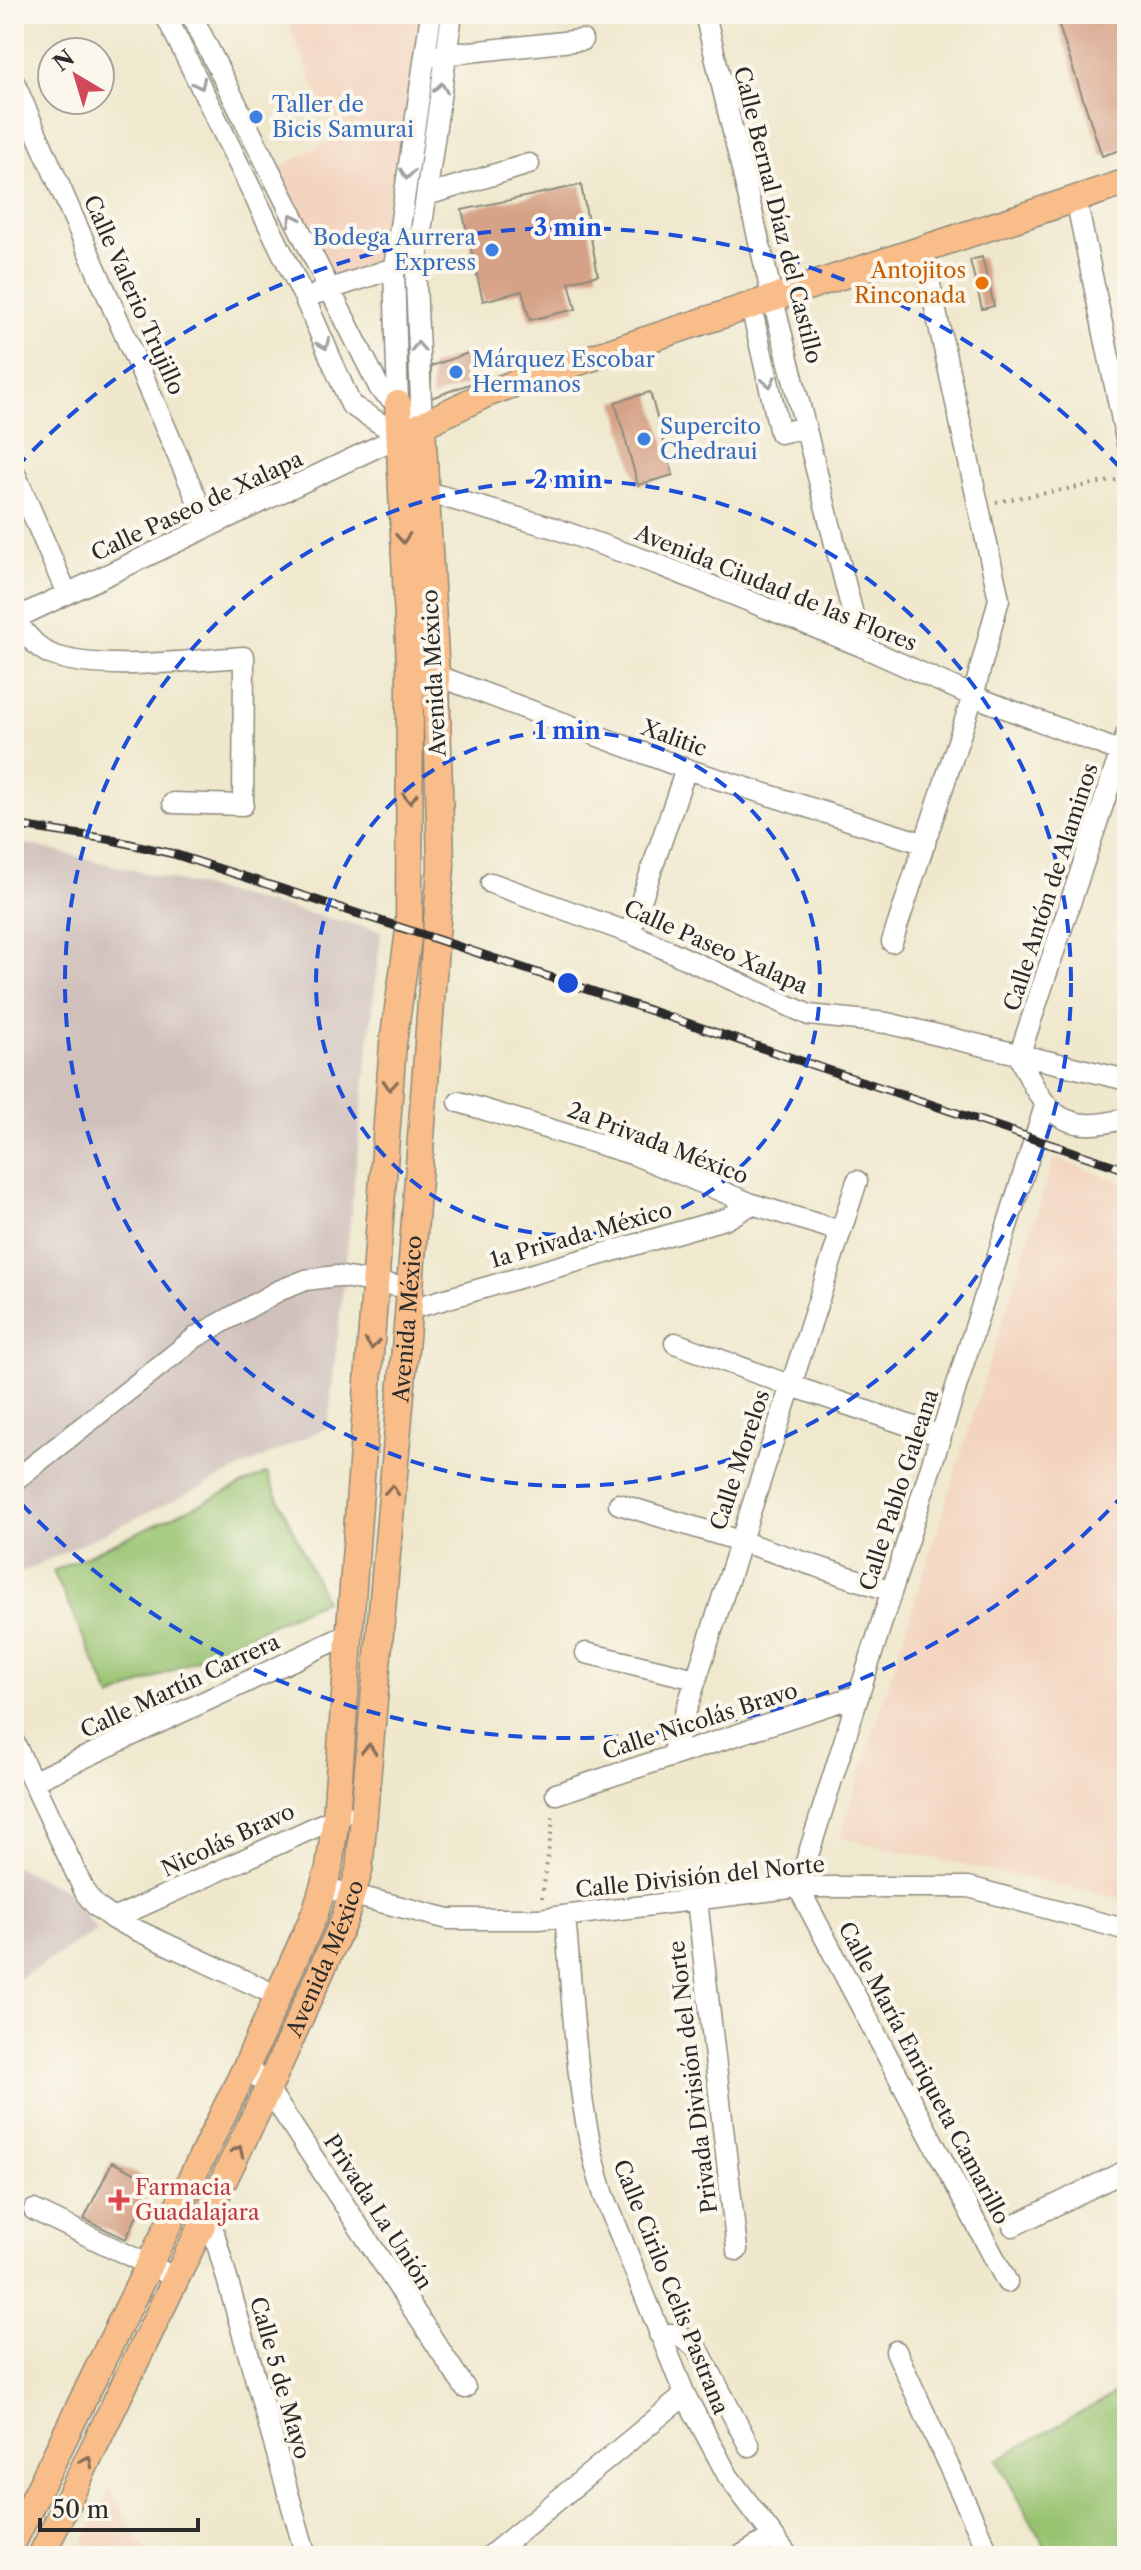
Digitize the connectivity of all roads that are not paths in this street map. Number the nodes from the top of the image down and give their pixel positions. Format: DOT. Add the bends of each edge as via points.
graph roads {
  1 [pos="165,14"];
  2 [pos="191,14"];
  3 [pos="431,14"];
  4 [pos="452,14"];
  5 [pos="710,15"];
  6 [pos="582,40"];
  7 [pos="445,54"];
  8 [pos="424,57"];
  9 [pos="14,82"];
  10 [pos="529,164"];
  11 [pos="1127,182"];
  12 [pos="427,195"];
  13 [pos="1076,199"];
  14 [pos="922,248"];
  15 [pos="394,268"];
  16 [pos="328,289"];
  17 [pos="305,299"];
  18 [pos="762,303"];
  19 [pos="398,404"];
  20 [pos="411,430"];
  21 [pos="1127,444"];
  22 [pos="14,471"];
  23 [pos="412,489"];
  24 [pos="209,527"];
  25 [pos="67,594"];
  26 [pos="14,619"];
  27 [pos="861,646"];
  28 [pos="410,666"];
  29 [pos="436,675"];
  30 [pos="973,696"];
  31 [pos="1125,746"];
  32 [pos="686,769"];
  33 [pos="173,803"];
  34 [pos="925,844"];
  35 [pos="491,883"];
  36 [pos="630,933"];
  37 [pos="892,942"];
  38 [pos="393,1043"];
  39 [pos="428,1049"];
  40 [pos="1019,1056"];
  41 [pos="1127,1080"];
  42 [pos="459,1102"];
  43 [pos="1045,1106"];
  44 [pos="1127,1118"];
  45 [pos="857,1181"];
  46 [pos="752,1204"];
  47 [pos="840,1231"];
  48 [pos="375,1282"];
  49 [pos="415,1297"];
  50 [pos="675,1343"];
  51 [pos="789,1385"];
  52 [pos="941,1436"];
  53 [pos="14,1481"];
  54 [pos="619,1504"];
  55 [pos="740,1541"];
  56 [pos="891,1591"];
  57 [pos="347,1635"];
  58 [pos="586,1653"];
  59 [pos="696,1679"];
  60 [pos="859,1695"];
  61 [pos="14,1742"];
  62 [pos="672,1754"];
  63 [pos="34,1781"];
  64 [pos="556,1794"];
  65 [pos="363,1807"];
  66 [pos="336,1817"];
  67 [pos="798,1887"];
  68 [pos="325,1888"];
  69 [pos="353,1895"];
  70 [pos="697,1900"];
  71 [pos="565,1916"];
  72 [pos="113,1919"];
  73 [pos="1127,1930"];
  74 [pos="278,1996"];
  75 [pos="247,2065"];
  76 [pos="268,2089"];
  77 [pos="1127,2170"];
  78 [pos="34,2210"];
  79 [pos="208,2212"];
  80 [pos="1013,2226"];
  81 [pos="737,2250"];
  82 [pos="148,2264"];
  83 [pos="176,2278"];
  84 [pos="1007,2282"];
  85 [pos="659,2334"];
  86 [pos="896,2351"];
  87 [pos="465,2388"];
  88 [pos="685,2395"];
  89 [pos="749,2446"];
  90 [pos="772,2537"];
  91 [pos="14,2540"];
  92 [pos="41,2556"];
  93 [pos="306,2556"];
  94 [pos="490,2556"];
  95 [pos="740,2556"];
  96 [pos="788,2556"];
  97 [pos="990,2556"];
  1 -- 17 [label="street, one-way"];
  16 -- 2 [label="street, one-way"];
  3 -- 8 [label="street, Avenida México"];
  4 -- 7 [label="street, Avenida México"];
  5 -- 18 [label="street, Calle Bernal Díaz del Castillo"];
  6 -- 7 [label="street"];
  7 -- 8 [label="street"];
  12 -- 7 [label="street, Avenida México, one-way"];
  8 -- 15 [label="street, Avenida México, one-way"];
  9 -- 24 [label="street, Calle Valerio Trujillo"];
  10 -- 12 [label="street"];
  11 -- 13 [label="main road"];
  20 -- 12 [label="street, Avenida México, one-way" via="416,281"];
  13 -- 14 [label="main road"];
  13 -- 21 [label="street"];
  14 -- 18 [label="main road"];
  14 -- 30 [label="street" via="999,599"];
  15 -- 16 [label="street"];
  15 -- 19 [label="street, Avenida México"];
  16 -- 17 [label="street"];
  16 -- 19 [label="street" via="380,389"];
  17 -- 20 [label="street, one-way" via="351,405"];
  18 -- 20 [label="main road" via="530,378"];
  18 -- 27 [label="street, Calle Bernal Díaz del Castillo" via="780,433 806,427"];
  19 -- 20 [label="main road, Avenida México"];
  20 -- 23 [label="main road, Avenida México"];
  20 -- 24 [label="street, Calle Paseo de Xalapa"];
  22 -- 25 [label="street"];
  23 -- 27 [label="street, Avenida Ciudad de las Flores" via="551,527"];
  23 -- 28 [label="main road, Avenida México, one-way"];
  23 -- 29 [label="main road, Avenida México"];
  24 -- 25 [label="street, Calle Paseo de Xalapa"];
  25 -- 26 [label="street, Calle Paseo de Xalapa"];
  26 -- 33 [label="street" via="34,643 70,660 100,664 244,657 243,805"];
  27 -- 30 [label="street, Avenida Ciudad de las Flores"];
  28 -- 29 [label="street, Xalitic"];
  28 -- 38 [label="main road, Avenida México, one-way" via="409,931"];
  29 -- 32 [label="street, Xalitic"];
  29 -- 39 [label="main road, Avenida México" via="441,866"];
  30 -- 31 [label="street, Avenida Ciudad de las Flores"];
  30 -- 34 [label="street"];
  31 -- 40 [label="street, Calle Antón de Alaminos"];
  32 -- 34 [label="street, Xalitic"];
  32 -- 36 [label="street"];
  34 -- 37 [label="street"];
  35 -- 36 [label="street, Calle Paseo Xalapa"];
  36 -- 40 [label="street, Calle Paseo Xalapa" via="809,1015 887,1023"];
  38 -- 39 [label="main road"];
  38 -- 48 [label="main road, Avenida México, one-way"];
  39 -- 49 [label="main road, Avenida México"];
  40 -- 41 [label="street, Calle Paseo Xalapa"];
  40 -- 43 [label="street"];
  42 -- 46 [label="street, 2a Privada México" via="635,1155"];
  43 -- 44 [label="street" via="1080,1123"];
  43 -- 52 [label="street, Calle Pablo Galeana"];
  45 -- 47 [label="street, Calle Morelos"];
  46 -- 47 [label="street, 2a Privada México"];
  46 -- 49 [label="street, 1a Privada México" via="728,1218"];
  47 -- 51 [label="street, Calle Morelos"];
  48 -- 49 [label="street"];
  48 -- 53 [label="street" via="336,1276 278,1291 196,1337"];
  48 -- 57 [label="main road, Avenida México, one-way"];
  65 -- 49 [label="main road, Avenida México, one-way"];
  50 -- 51 [label="street"];
  51 -- 52 [label="street"];
  51 -- 55 [label="street, Calle Morelos"];
  52 -- 56 [label="street, Calle Pablo Galeana"];
  54 -- 55 [label="street"];
  55 -- 56 [label="street"];
  55 -- 59 [label="street, Calle Morelos"];
  56 -- 60 [label="street, Calle Pablo Galeana"];
  57 -- 63 [label="street, Calle Martín Carrera"];
  57 -- 66 [label="main road, Avenida México"];
  58 -- 59 [label="street"];
  59 -- 62 [label="street, Calle Morelos"];
  60 -- 62 [label="street, Calle Nicolás Bravo"];
  60 -- 67 [label="street, Calle Pablo Galeana"];
  61 -- 63 [label="street"];
  62 -- 64 [label="street, Calle Nicolás Bravo"];
  63 -- 72 [label="street" via="86,1894"];
  65 -- 66 [label="street, Nicolás Bravo"];
  65 -- 69 [label="main road, Avenida México"];
  66 -- 68 [label="main road, Avenida México"];
  66 -- 72 [label="street, Nicolás Bravo"];
  67 -- 70 [label="street, Calle División del Norte"];
  67 -- 73 [label="street, Calle División del Norte" via="969,1887"];
  67 -- 84 [label="street, Calle María Enriqueta Camarillo"];
  68 -- 69 [label="street, Calle División del Norte"];
  68 -- 74 [label="main road, Avenida México"];
  69 -- 71 [label="street, Calle División del Norte" via="449,1919"];
  69 -- 76 [label="main road, Avenida México"];
  70 -- 71 [label="street, Calle División del Norte"];
  70 -- 81 [label="street, Privada División del Norte"];
  71 -- 85 [label="street, Calle Cirilo Celis Pastrana" via="593,2162"];
  72 -- 74 [label="street"];
  74 -- 75 [label="main road, Avenida México"];
  75 -- 76 [label="street, Privada La Unión"];
  75 -- 82 [label="main road, Avenida México"];
  79 -- 76 [label="main road, Avenida México, one-way"];
  76 -- 87 [label="street, Privada La Unión"];
  77 -- 80 [label="street"];
  78 -- 82 [label="street"];
  79 -- 83 [label="main road, Avenida México"];
  79 -- 93 [label="street, Calle 5 de Mayo"];
  82 -- 83 [label="street"];
  82 -- 91 [label="main road, Avenida México"];
  92 -- 83 [label="main road, Avenida México, one-way"];
  85 -- 88 [label="street, Calle Cirilo Celis Pastrana"];
  85 -- 89 [label="street" via="678,2334 698,2349"];
  86 -- 97 [label="street"];
  88 -- 90 [label="street, Calle Cirilo Celis Pastrana" via="728,2476"];
  88 -- 94 [label="street"];
  90 -- 95 [label="street"];
  90 -- 96 [label="street, Calle Cirilo Celis Pastrana"];
}
